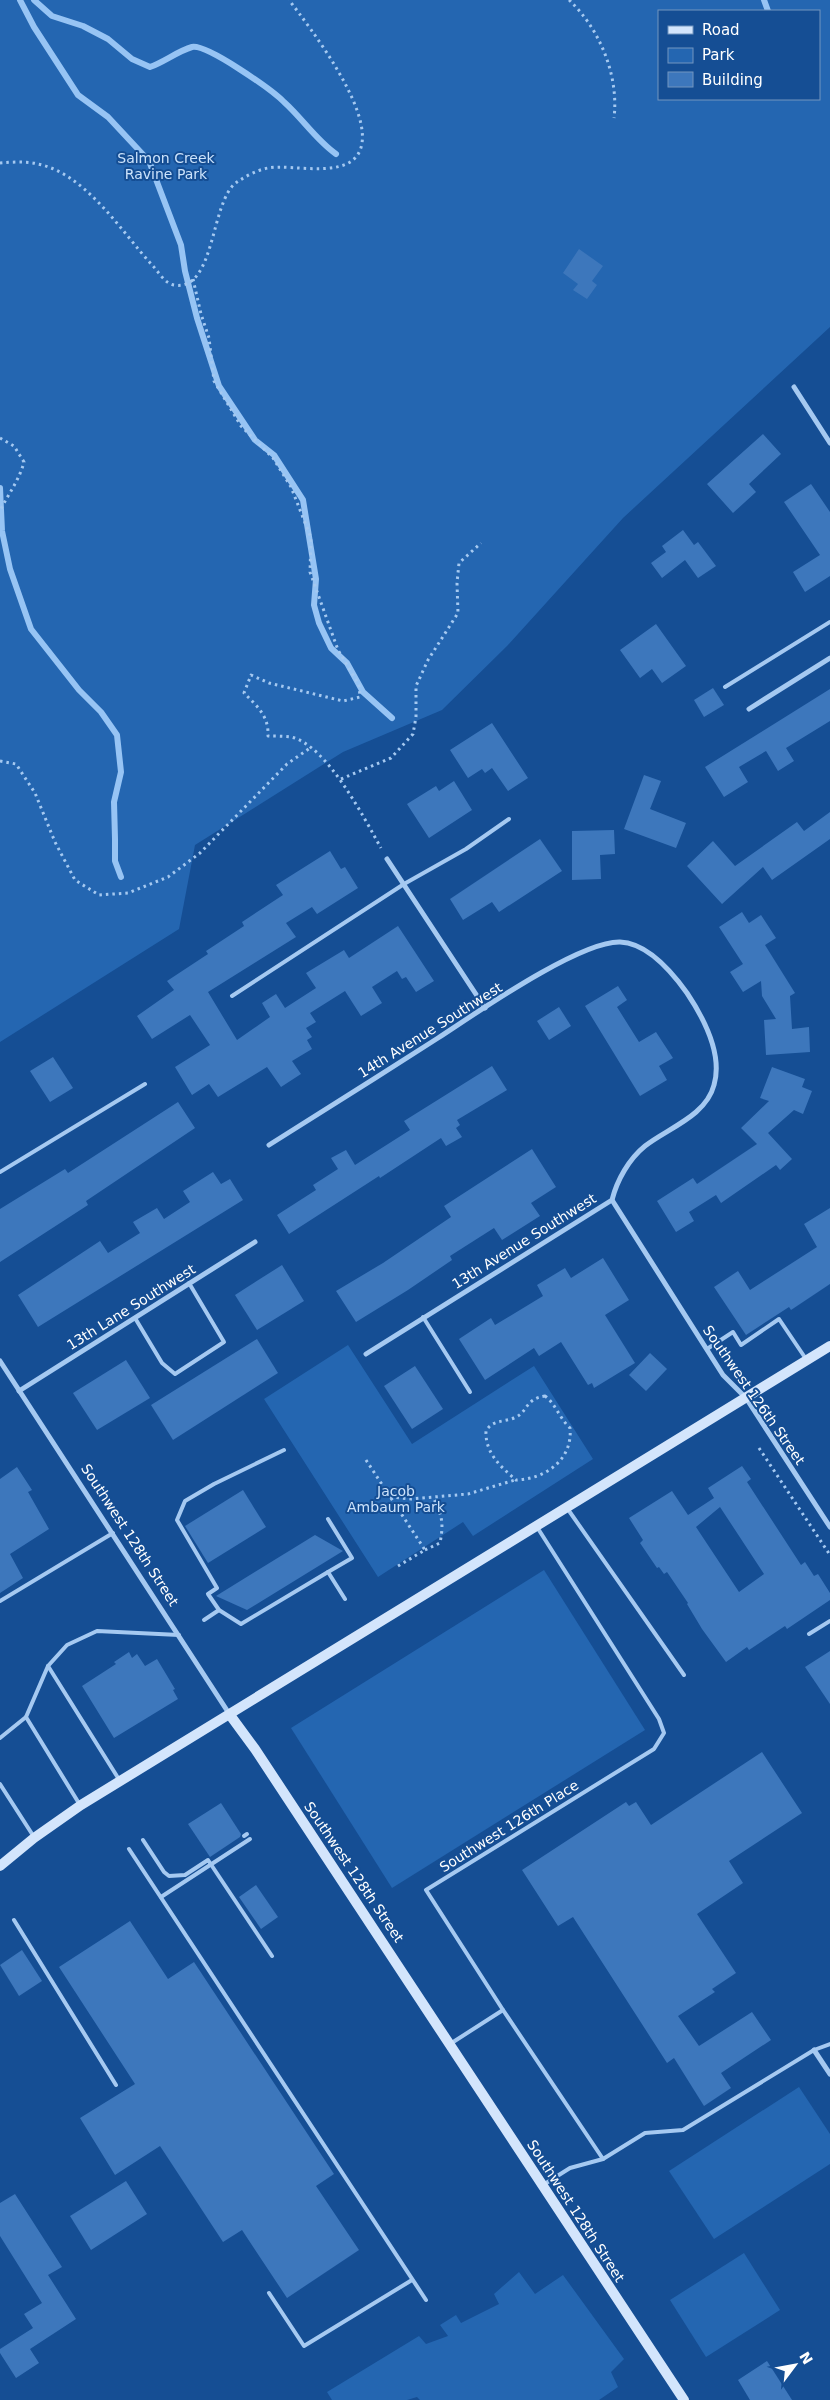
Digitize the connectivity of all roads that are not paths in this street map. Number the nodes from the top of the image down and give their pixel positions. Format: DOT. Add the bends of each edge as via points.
graph roads {
  1 [pos="794,387"];
  2 [pos="830,443"];
  3 [pos="830,622"];
  4 [pos="830,658"];
  5 [pos="725,687"];
  6 [pos="749,709"];
  7 [pos="509,819"];
  8 [pos="388,859"];
  9 [pos="404,884"];
  10 [pos="232,996"];
  11 [pos="485,1008"];
  12 [pos="145,1084"];
  13 [pos="714,1085"];
  14 [pos="269,1145"];
  15 [pos="0,1172"];
  16 [pos="612,1200"];
  17 [pos="255,1242"];
  18 [pos="190,1283"];
  19 [pos="135,1318"];
  20 [pos="423,1318"];
  21 [pos="830,1346"];
  22 [pos="707,1349"];
  23 [pos="366,1354"];
  24 [pos="807,1360"];
  25 [pos="0,1361"];
  26 [pos="19,1391"];
  27 [pos="470,1392"];
  28 [pos="746,1398"];
  29 [pos="284,1450"];
  30 [pos="567,1508"];
  31 [pos="328,1519"];
  32 [pos="536,1526"];
  33 [pos="830,1528"];
  34 [pos="113,1533"];
  35 [pos="328,1572"];
  36 [pos="345,1599"];
  37 [pos="0,1601"];
  38 [pos="219,1610"];
  39 [pos="204,1620"];
  40 [pos="830,1620"];
  41 [pos="809,1634"];
  42 [pos="179,1635"];
  43 [pos="48,1666"];
  44 [pos="684,1675"];
  45 [pos="230,1715"];
  46 [pos="26,1717"];
  47 [pos="0,1738"];
  48 [pos="120,1781"];
  49 [pos="0,1784"];
  50 [pos="81,1805"];
  51 [pos="247,1837"];
  52 [pos="34,1838"];
  53 [pos="143,1840"];
  54 [pos="130,1849"];
  55 [pos="212,1864"];
  56 [pos="0,1866"];
  57 [pos="161,1897"];
  58 [pos="14,1920"];
  59 [pos="272,1956"];
  60 [pos="503,2010"];
  61 [pos="450,2044"];
  62 [pos="830,2044"];
  63 [pos="814,2050"];
  64 [pos="830,2074"];
  65 [pos="116,2085"];
  66 [pos="604,2159"];
  67 [pos="543,2185"];
  68 [pos="412,2280"];
  69 [pos="269,2293"];
  70 [pos="426,2300"];
  71 [pos="684,2400"];
  1 -- 2 [label="street"];
  3 -- 5 [label="lane"];
  4 -- 6 [label="street"];
  7 -- 9 [label="lane" via="466,849"];
  8 -- 9 [label="street"];
  9 -- 10 [label="lane"];
  9 -- 11 [label="street"];
  11 -- 13 [label="street, 14th Avenue Southwest" via="572,956 608,943 634,945 660,962 697,1009 709,1036 716,1070"];
  11 -- 14 [label="street, 14th Avenue Southwest"];
  12 -- 15 [label="lane"];
  13 -- 16 [label="street, 13th Avenue Southwest" via="699,1109 644,1146 632,1159"];
  16 -- 20 [label="street, 13th Avenue Southwest"];
  16 -- 22 [label="street, Southwest 126th Street"];
  17 -- 18 [label="street, 13th Lane Southwest"];
  18 -- 19 [label="street, 13th Lane Southwest"];
  18 -- 19 [label="lane" via="224,1342 175,1374 162,1363"];
  19 -- 26 [label="street, 13th Lane Southwest"];
  20 -- 23 [label="street, 13th Avenue Southwest"];
  20 -- 27 [label="lane"];
  21 -- 24 [label="main road"];
  22 -- 24 [label="lane" via="732,1332 741,1345 780,1319"];
  22 -- 28 [label="street, Southwest 126th Street" via="723,1375"];
  24 -- 28 [label="main road"];
  25 -- 26 [label="street, Southwest 128th Street"];
  26 -- 34 [label="street, Southwest 128th Street"];
  28 -- 30 [label="main road"];
  28 -- 33 [label="street, Southwest 126th Street"];
  29 -- 38 [label="lane" via="185,1502 177,1520 217,1588 208,1594"];
  30 -- 32 [label="main road"];
  30 -- 44 [label="lane"];
  31 -- 35 [label="lane" via="352,1558"];
  32 -- 45 [label="main road"];
  32 -- 60 [label="lane, Southwest 126th Place" via="659,1719 664,1733 654,1749 426,1890"];
  34 -- 37 [label="lane"];
  34 -- 42 [label="street, Southwest 128th Street"];
  35 -- 36 [label="lane"];
  35 -- 38 [label="lane" via="241,1624"];
  38 -- 39 [label="lane"];
  40 -- 41 [label="lane"];
  42 -- 43 [label="lane" via="97,1630 67,1645"];
  42 -- 45 [label="street, Southwest 128th Street"];
  43 -- 46 [label="lane"];
  43 -- 48 [label="lane"];
  45 -- 48 [label="main road"];
  45 -- 61 [label="main road, Southwest 128th Street"];
  46 -- 47 [label="lane"];
  46 -- 50 [label="lane"];
  48 -- 50 [label="main road"];
  49 -- 52 [label="lane"];
  50 -- 52 [label="main road"];
  51 -- 55 [label="lane"];
  52 -- 56 [label="main road"];
  53 -- 55 [label="lane" via="169,1876 185,1874 208,1860"];
  54 -- 57 [label="lane"];
  55 -- 57 [label="lane"];
  55 -- 59 [label="lane"];
  57 -- 68 [label="lane"];
  58 -- 65 [label="lane"];
  60 -- 61 [label="lane"];
  60 -- 66 [label="lane, Southwest 126th Place"];
  61 -- 67 [label="main road, Southwest 128th Street"];
  62 -- 63 [label="lane"];
  63 -- 64 [label="street"];
  63 -- 66 [label="lane" via="683,2130 645,2133"];
  66 -- 67 [label="lane" via="570,2168"];
  67 -- 71 [label="main road, Southwest 128th Street"];
  68 -- 69 [label="lane" via="304,2346"];
  68 -- 70 [label="lane"];
}
